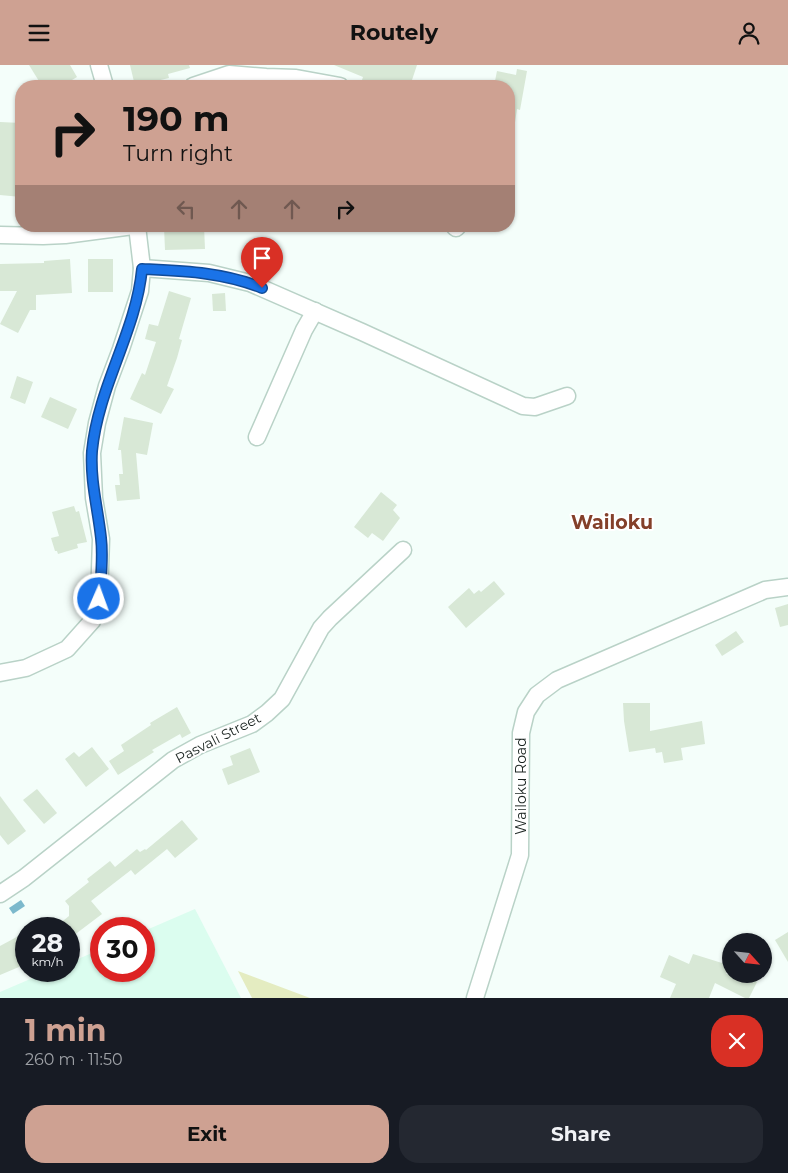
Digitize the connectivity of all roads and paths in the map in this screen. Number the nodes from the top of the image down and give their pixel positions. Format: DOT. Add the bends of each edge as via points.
graph roads {
  1 [pos="99,65"];
  2 [pos="103,80"];
  3 [pos="211,80"];
  4 [pos="307,80"];
  5 [pos="88,232"];
  6 [pos="136,232"];
  7 [pos="0,235"];
  8 [pos="142,269"];
  9 [pos="315,311"];
  10 [pos="567,396"];
  11 [pos="257,437"];
  12 [pos="403,550"];
  13 [pos="788,587"];
  14 [pos="0,673"];
  15 [pos="0,894"];
  16 [pos="475,998"];
  1 -- 2 [label="street"];
  3 -- 4 [label="street" via="229,74"];
  5 -- 7 [label="street"];
  6 -- 8 [label="street"];
  8 -- 9 [label="street" via="226,276"];
  8 -- 14 [label="street" via="140,291 107,386 92,453 94,498 101,539 100,590 92,621 67,649 26,668"];
  9 -- 10 [label="street" via="514,403 535,407"];
  9 -- 11 [label="street"];
  12 -- 15 [label="street, Pasvali Street" via="321,628 282,699 267,713 252,724 173,760"];
  13 -- 16 [label="street, Wailoku Road" via="765,590 557,680 537,695 526,712 521,733 520,855"];
}
